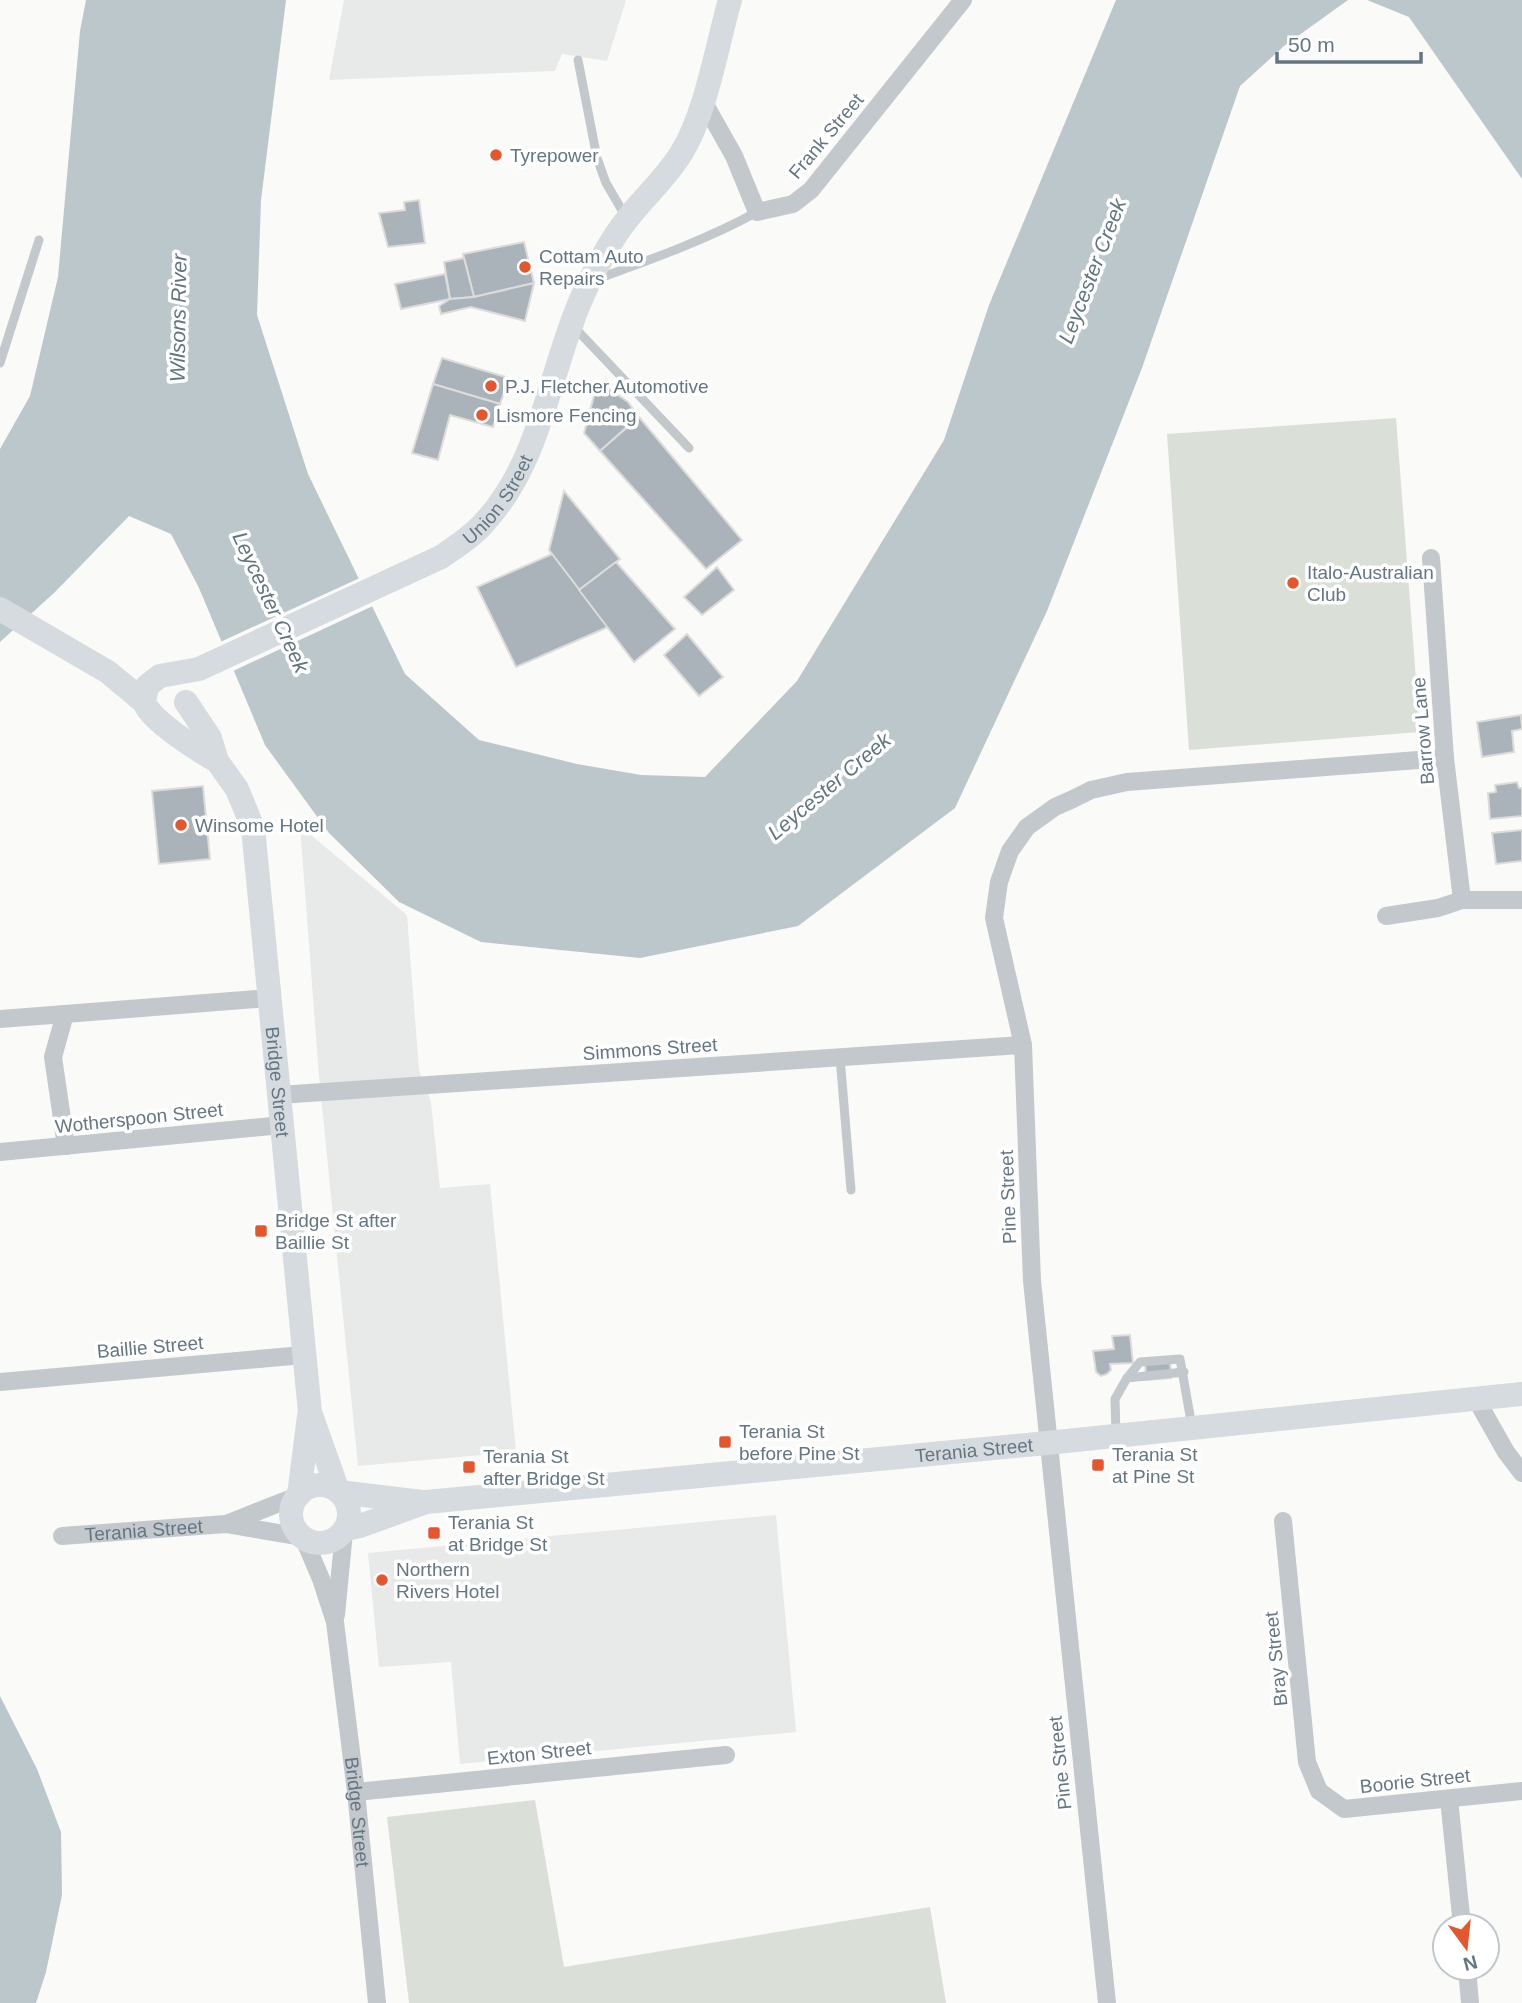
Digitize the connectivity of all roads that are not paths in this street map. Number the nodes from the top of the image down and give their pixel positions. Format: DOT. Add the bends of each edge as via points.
graph roads {
  1 [pos="730,0"];
  2 [pos="963,0"];
  3 [pos="578,60"];
  4 [pos="703,101"];
  5 [pos="757,212"];
  6 [pos="627,219"];
  7 [pos="39,240"];
  8 [pos="589,282"];
  9 [pos="571,325"];
  10 [pos="0,363"];
  11 [pos="689,448"];
  12 [pos="1431,558"];
  13 [pos="0,609"];
  14 [pos="199,668"];
  15 [pos="108,672"];
  16 [pos="160,677"];
  17 [pos="186,696"];
  18 [pos="150,710"];
  19 [pos="1445,758"];
  20 [pos="217,761"];
  21 [pos="1522,900"];
  22 [pos="1462,901"];
  23 [pos="1386,916"];
  24 [pos="270,998"];
  25 [pos="65,1014"];
  26 [pos="0,1019"];
  27 [pos="1023,1045"];
  28 [pos="840,1057"];
  29 [pos="279,1095"];
  30 [pos="282,1125"];
  31 [pos="66,1146"];
  32 [pos="0,1152"];
  33 [pos="851,1190"];
  34 [pos="303,1355"];
  35 [pos="1184,1372"];
  36 [pos="1126,1378"];
  37 [pos="0,1382"];
  38 [pos="1515,1394"];
  39 [pos="1476,1399"];
  40 [pos="310,1412"];
  41 [pos="1193,1428"];
  42 [pos="1116,1436"];
  43 [pos="1047,1443"];
  44 [pos="1522,1473"];
  45 [pos="339,1491"];
  46 [pos="298,1496"];
  47 [pos="426,1502"];
  48 [pos="1283,1521"];
  49 [pos="226,1524"];
  50 [pos="345,1530"];
  51 [pos="62,1536"];
  52 [pos="303,1538"];
  53 [pos="335,1622"];
  54 [pos="726,1755"];
  55 [pos="1319,1791"];
  56 [pos="1522,1791"];
  57 [pos="356,1792"];
  58 [pos="1449,1799"];
  59 [pos="1461,1912"];
  60 [pos="1469,1982"];
  61 [pos="377,2003"];
  62 [pos="1107,2003"];
  63 [pos="1471,2003"];
  1 -- 4 [label="main road, Union Street"];
  2 -- 5 [label="street, Frank Street" via="811,190 793,204"];
  3 -- 6 [label="lane" via="597,159"];
  4 -- 5 [label="street" via="734,156"];
  4 -- 6 [label="main road, Union Street" via="684,150"];
  5 -- 8 [label="lane" via="721,232"];
  6 -- 8 [label="main road, Union Street"];
  7 -- 10 [label="lane"];
  8 -- 9 [label="main road, Union Street"];
  9 -- 11 [label="lane"];
  9 -- 14 [label="main road, Union Street" via="524,463 505,498 483,524 441,557"];
  12 -- 19 [label="street, Barrow Lane"];
  13 -- 15 [label="main road, Bridge Street"];
  14 -- 16 [label="main road, Union Street"];
  14 -- 17 [label="main road"];
  15 -- 16 [label="main road, Bridge Street"];
  15 -- 18 [label="main road, Bridge Street"];
  16 -- 17 [label="main road" via="178,680"];
  16 -- 18 [label="main road" via="144,691"];
  17 -- 18 [label="main road" via="184,708 175,716 163,719"];
  17 -- 20 [label="main road, Bridge Street" via="210,738"];
  18 -- 20 [label="main road, Bridge Street"];
  19 -- 22 [label="street, Barrow Lane"];
  19 -- 27 [label="street, Pine Street" via="1127,782 1091,790 1055,807 1027,827 1010,851 994,918"];
  20 -- 24 [label="main road, Bridge Street" via="237,789 253,828"];
  21 -- 22 [label="street"];
  22 -- 23 [label="street"];
  24 -- 25 [label="street"];
  24 -- 29 [label="main road, Bridge Street"];
  25 -- 26 [label="street"];
  25 -- 31 [label="street" via="54,1057"];
  27 -- 28 [label="street, Simmons Street"];
  27 -- 43 [label="street, Pine Street" via="1032,1281"];
  28 -- 29 [label="street, Simmons Street"];
  28 -- 33 [label="lane"];
  29 -- 30 [label="main road, Bridge Street"];
  30 -- 31 [label="street, Wotherspoon Street"];
  30 -- 34 [label="main road, Bridge Street"];
  31 -- 32 [label="street, Wotherspoon Street"];
  34 -- 37 [label="street, Baillie Street"];
  34 -- 40 [label="main road, Bridge Street"];
  35 -- 36 [label="lane"];
  35 -- 36 [label="lane" via="1180,1359 1140,1362"];
  35 -- 41 [label="lane"];
  36 -- 42 [label="lane" via="1115,1399"];
  38 -- 39 [label="main road, Terania Street"];
  39 -- 41 [label="main road, Terania Street"];
  39 -- 44 [label="street"];
  40 -- 45 [label="main road, Bridge Street"];
  40 -- 46 [label="main road, Bridge Street"];
  41 -- 42 [label="main road, Terania Street"];
  42 -- 43 [label="main road, Terania Street"];
  43 -- 47 [label="main road, Terania Street"];
  43 -- 62 [label="street, Pine Street"];
  45 -- 46 [label="main road" via="317,1485"];
  45 -- 47 [label="main road, Terania Street"];
  45 -- 50 [label="main road" via="349,1510"];
  46 -- 49 [label="street, Terania Street"];
  46 -- 52 [label="main road" via="292,1521"];
  47 -- 50 [label="main road, Terania Street"];
  48 -- 55 [label="street, Bray Street" via="1307,1762"];
  49 -- 51 [label="street, Terania Street"];
  49 -- 52 [label="street, Terania Street"];
  50 -- 52 [label="main road" via="326,1543"];
  50 -- 53 [label="street, Bridge Street"];
  52 -- 53 [label="street, Bridge Street"];
  53 -- 57 [label="street, Bridge Street"];
  54 -- 57 [label="street, Exton Street"];
  55 -- 58 [label="street, Boorie Street" via="1344,1809"];
  56 -- 58 [label="street, Boorie Street"];
  57 -- 61 [label="street, Bridge Street"];
  58 -- 59 [label="street"];
  60 -- 63 [label="street"];
}
